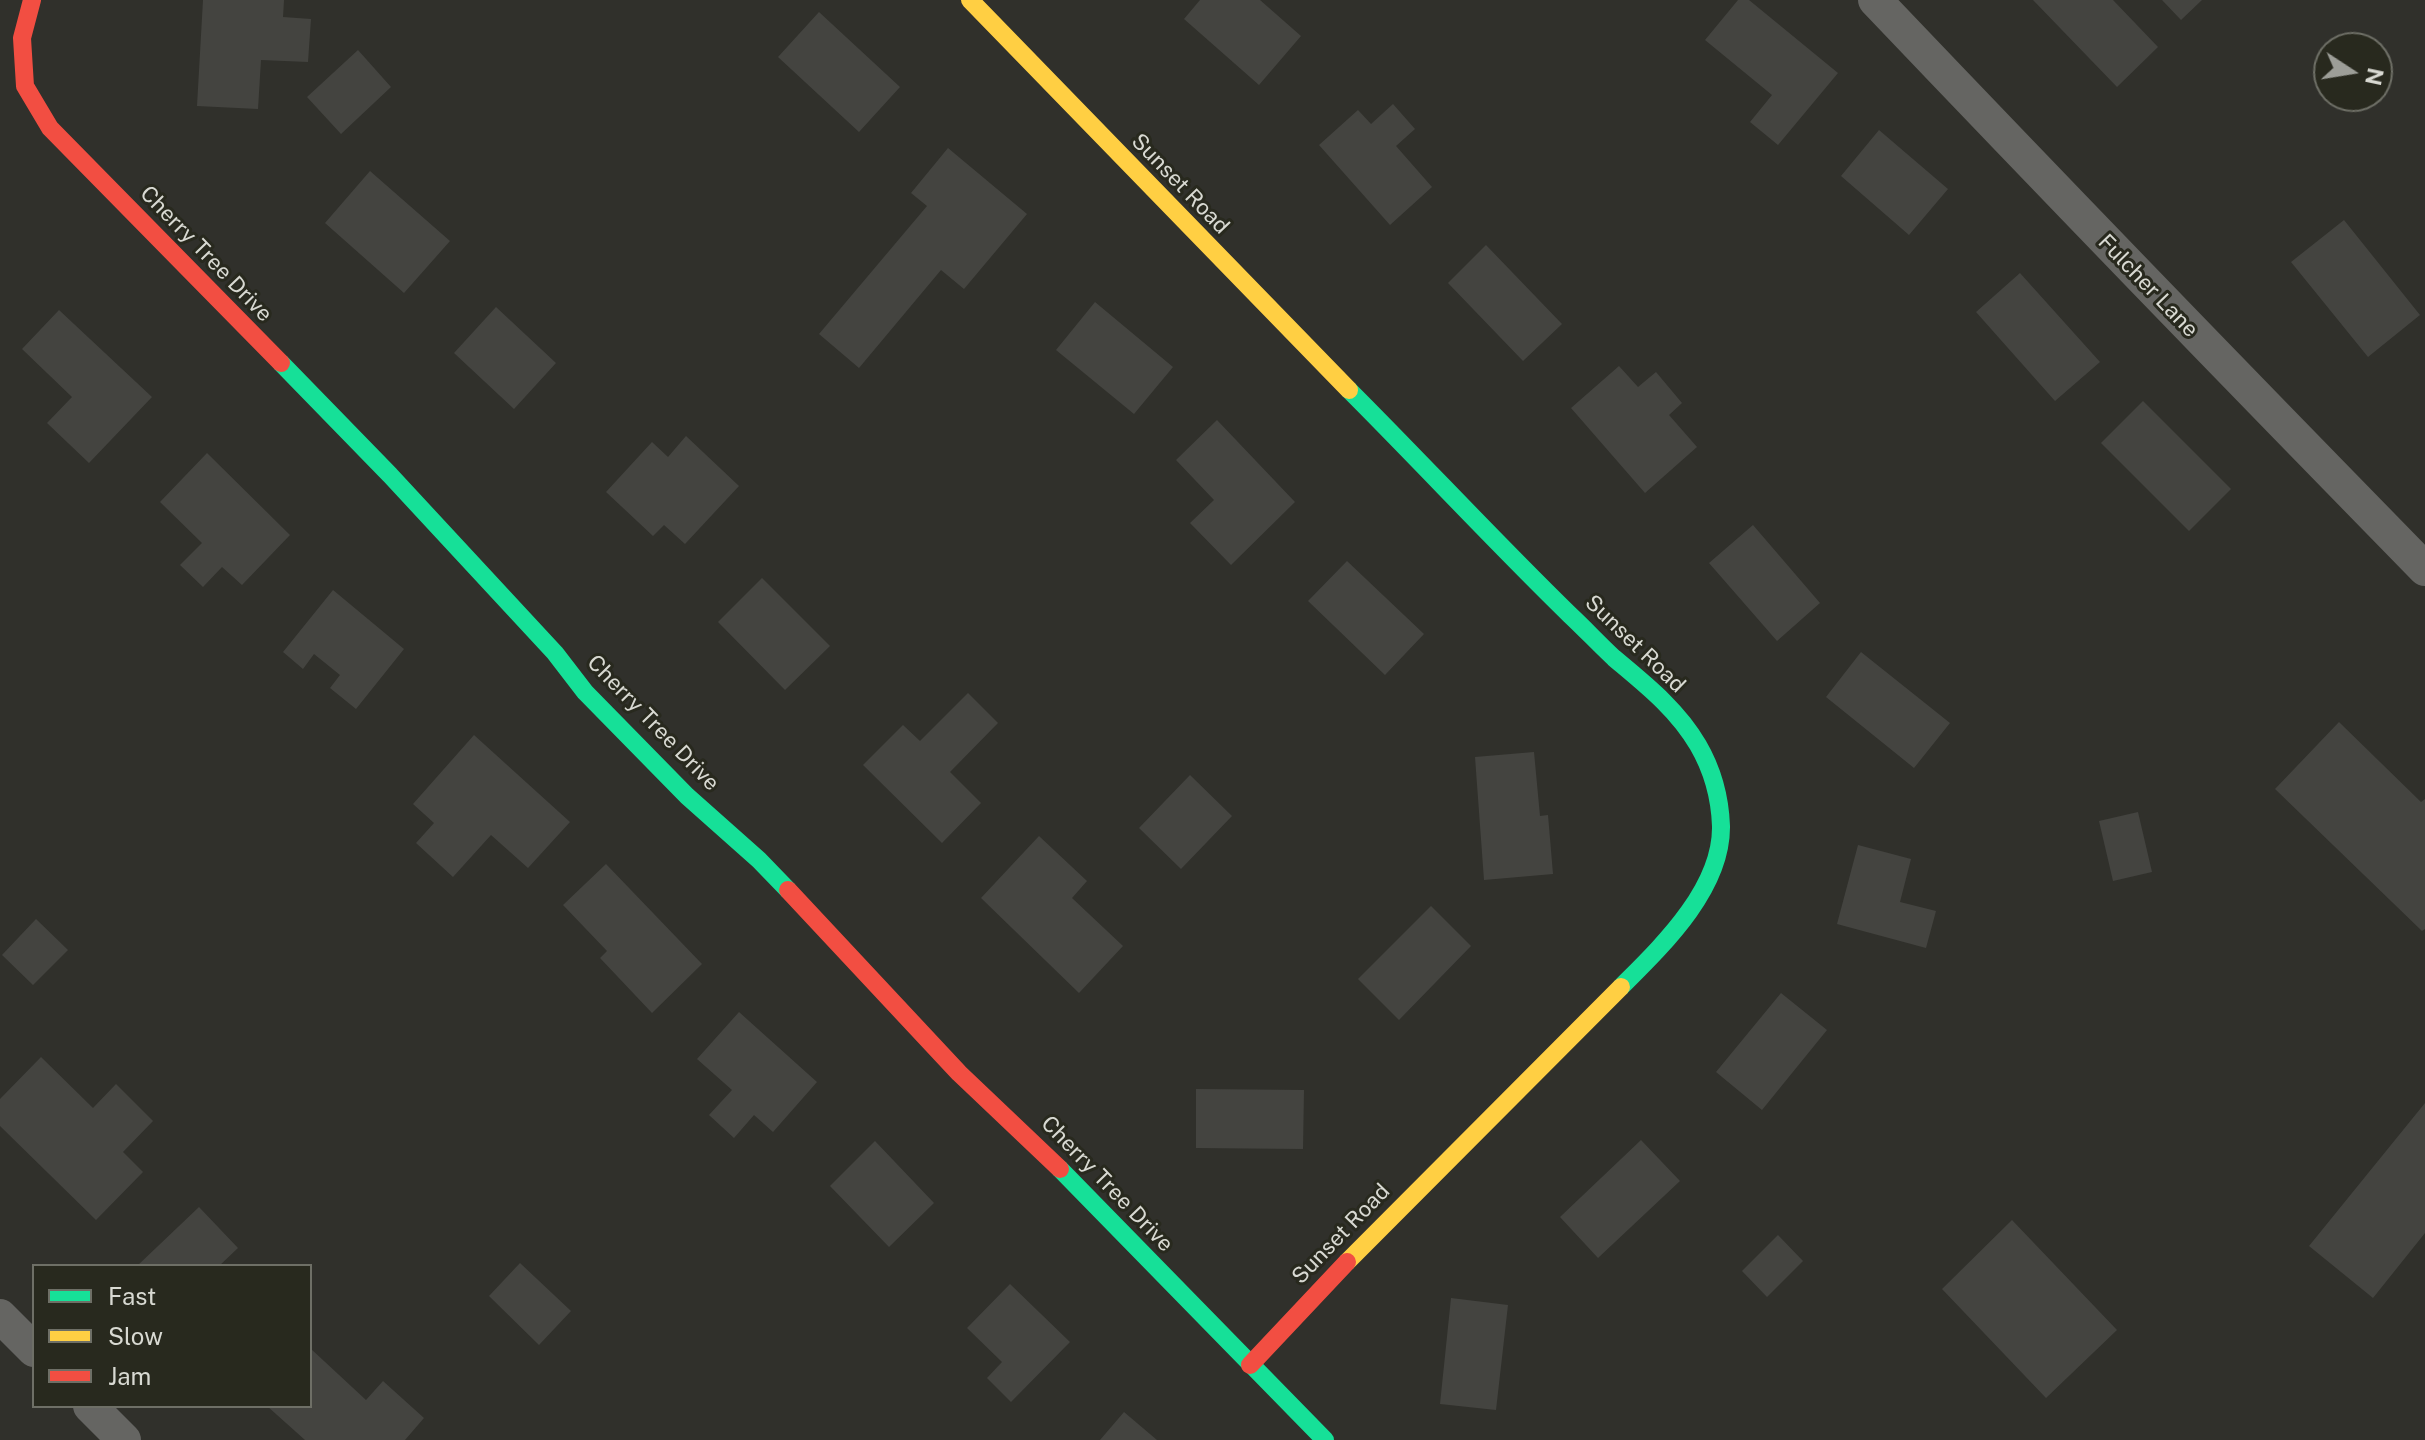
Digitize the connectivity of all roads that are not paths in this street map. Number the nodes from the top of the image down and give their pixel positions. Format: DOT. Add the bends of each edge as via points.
graph roads {
  1 [pos="32,0"];
  2 [pos="970,0"];
  3 [pos="1875,0"];
  4 [pos="2425,569"];
  5 [pos="0,1316"];
  6 [pos="32,1348"];
  7 [pos="1250,1365"];
  8 [pos="92,1408"];
  9 [pos="124,1440"];
  10 [pos="1325,1440"];
  1 -- 7 [label="street, Cherry Tree Drive" via="22,38 25,86 50,128 390,475 585,692 759,860 959,1073"];
  2 -- 7 [label="street, Sunset Road" via="1526,572 1661,697 1697,744 1718,799 1716,860 1684,920"];
  3 -- 4 [label="street, Fulcher Lane"];
  5 -- 6 [label="street"];
  7 -- 10 [label="street, Cherry Tree Drive"];
  8 -- 9 [label="street"];
}
